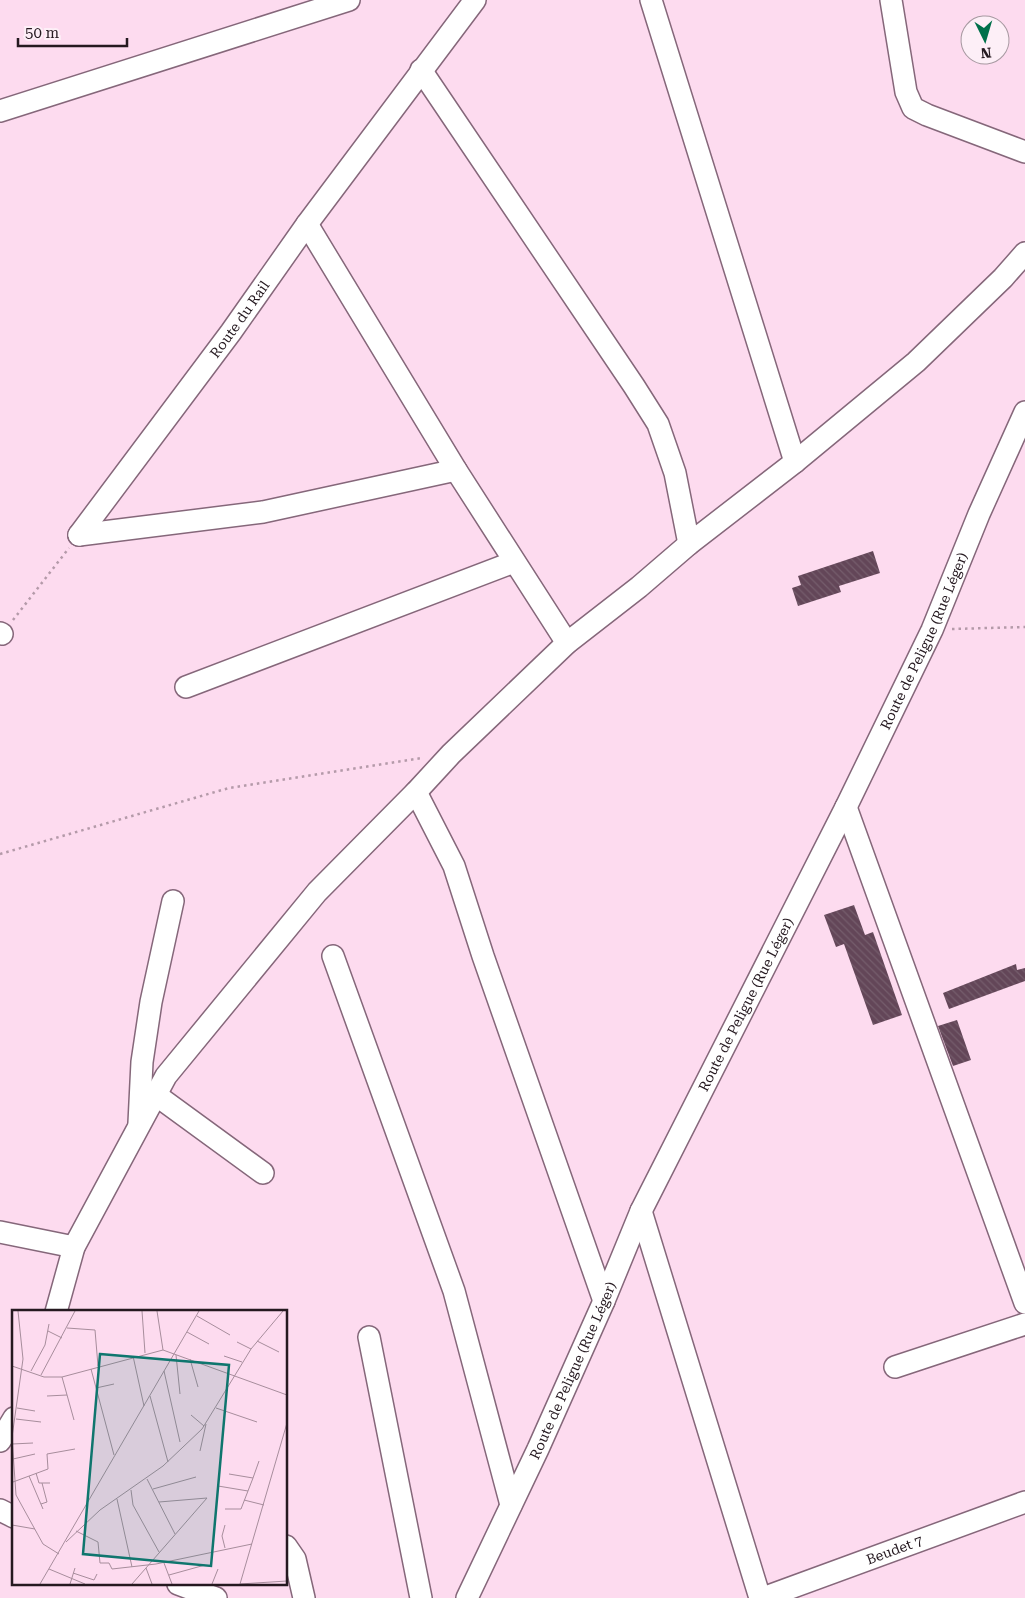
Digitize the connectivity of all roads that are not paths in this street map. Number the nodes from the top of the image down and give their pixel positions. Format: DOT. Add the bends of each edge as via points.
graph roads {
  1 [pos="349,0"];
  2 [pos="475,0"];
  3 [pos="651,0"];
  4 [pos="891,0"];
  5 [pos="421,70"];
  6 [pos="0,111"];
  7 [pos="1025,152"];
  8 [pos="308,224"];
  9 [pos="1025,254"];
  10 [pos="1025,412"];
  11 [pos="795,462"];
  12 [pos="456,470"];
  13 [pos="689,544"];
  14 [pos="514,562"];
  15 [pos="567,643"];
  16 [pos="186,687"];
  17 [pos="416,792"];
  18 [pos="846,807"];
  19 [pos="173,901"];
  20 [pos="332,956"];
  21 [pos="156,1095"];
  22 [pos="138,1130"];
  23 [pos="263,1173"];
  24 [pos="641,1211"];
  25 [pos="0,1232"];
  26 [pos="74,1247"];
  27 [pos="604,1301"];
  28 [pos="1025,1303"];
  29 [pos="57,1310"];
  30 [pos="1025,1324"];
  31 [pos="369,1337"];
  32 [pos="895,1367"];
  33 [pos="12,1421"];
  34 [pos="0,1441"];
  35 [pos="1025,1502"];
  36 [pos="512,1504"];
  37 [pos="0,1510"];
  38 [pos="12,1516"];
  39 [pos="288,1549"];
  40 [pos="183,1586"];
  41 [pos="216,1598"];
  42 [pos="304,1598"];
  43 [pos="421,1598"];
  44 [pos="467,1598"];
  45 [pos="762,1598"];
  1 -- 6 [label="street"];
  2 -- 5 [label="street, Route du Rail"];
  3 -- 11 [label="street"];
  4 -- 7 [label="street" via="906,92 913,108"];
  5 -- 8 [label="street, Route du Rail"];
  5 -- 13 [label="street" via="658,424 675,473"];
  8 -- 12 [label="street"];
  8 -- 12 [label="street, Route du Rail" via="232,332 80,535 263,512"];
  9 -- 11 [label="street" via="916,362"];
  10 -- 18 [label="street, Route de Peligue (Rue Léger)" via="932,630"];
  11 -- 13 [label="street"];
  12 -- 14 [label="street"];
  13 -- 15 [label="street"];
  14 -- 15 [label="street"];
  14 -- 16 [label="street"];
  15 -- 17 [label="street"];
  17 -- 21 [label="street" via="317,892 166,1076"];
  17 -- 27 [label="street" via="454,866"];
  18 -- 24 [label="street, Route de Peligue (Rue Léger)"];
  18 -- 28 [label="street"];
  19 -- 22 [label="street" via="151,1002 142,1062"];
  20 -- 36 [label="street" via="454,1291"];
  21 -- 22 [label="street"];
  21 -- 23 [label="street"];
  22 -- 26 [label="street"];
  24 -- 27 [label="street, Route de Peligue (Rue Léger)"];
  24 -- 45 [label="street"];
  25 -- 26 [label="street"];
  26 -- 29 [label="street"];
  27 -- 36 [label="street, Route de Peligue (Rue Léger)"];
  30 -- 32 [label="street"];
  31 -- 43 [label="street"];
  33 -- 34 [label="street"];
  35 -- 45 [label="street, Beudet 7"];
  36 -- 44 [label="street, Route de Peligue (Rue Léger)"];
  37 -- 38 [label="street"];
  39 -- 42 [label="street" via="295,1559"];
  40 -- 41 [label="street"];
}
